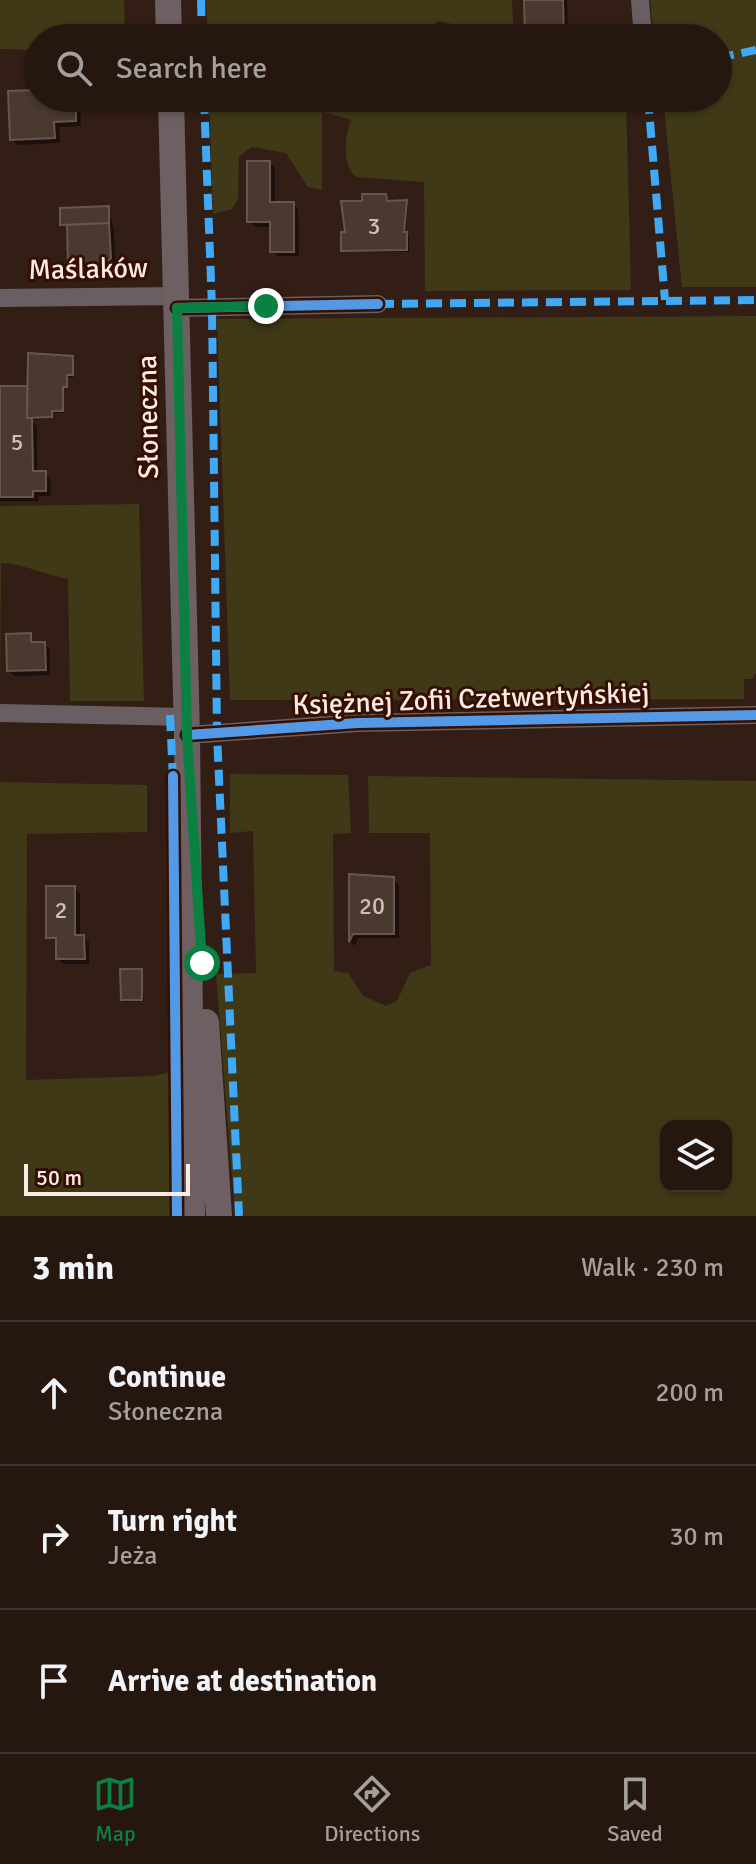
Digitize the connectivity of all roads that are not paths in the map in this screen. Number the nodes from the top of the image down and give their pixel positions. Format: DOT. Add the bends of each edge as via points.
graph roads {
  1 [pos="168,0"];
  2 [pos="640,0"];
  3 [pos="169,24"];
  4 [pos="642,24"];
  5 [pos="171,112"];
  6 [pos="0,298"];
  7 [pos="177,302"];
  8 [pos="378,304"];
  9 [pos="0,713"];
  10 [pos="756,715"];
  11 [pos="187,726"];
  12 [pos="192,1216"];
  13 [pos="219,1216"];
  1 -- 3 [label="main road"];
  2 -- 4 [label="street"];
  5 -- 7 [label="main road, Słoneczna"];
  6 -- 7 [label="street, Maślaków"];
  7 -- 8 [label="street, Maślaków"];
  7 -- 11 [label="main road, Słoneczna"];
  9 -- 11 [label="street, Księżnej Zofii Czetwertyńskiej"];
  10 -- 11 [label="street, Księżnej Zofii Czetwertyńskiej"];
  11 -- 12 [label="main road, Słoneczna"];
  11 -- 13 [label="main road, Słoneczna"];
}
